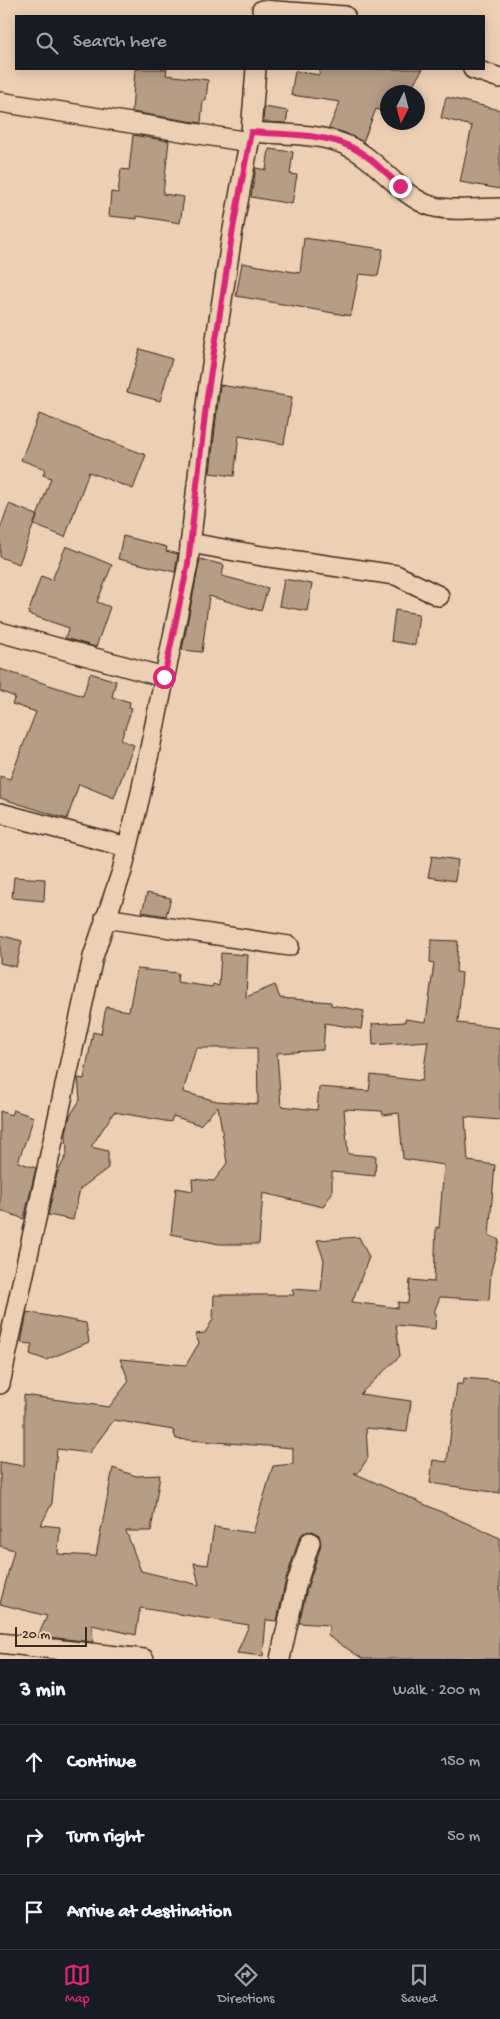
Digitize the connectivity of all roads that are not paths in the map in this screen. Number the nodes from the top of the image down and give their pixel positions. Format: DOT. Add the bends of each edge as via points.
graph roads {
  1 [pos="262,9"];
  2 [pos="333,15"];
  3 [pos="256,70"];
  4 [pos="476,70"];
  5 [pos="500,78"];
  6 [pos="0,102"];
  7 [pos="250,137"];
  8 [pos="500,208"];
  9 [pos="190,543"];
  10 [pos="439,596"];
  11 [pos="0,632"];
  12 [pos="164,677"];
  13 [pos="0,813"];
  14 [pos="127,847"];
  15 [pos="105,918"];
  16 [pos="289,946"];
  17 [pos="0,1384"];
  18 [pos="310,1542"];
  19 [pos="0,1643"];
  20 [pos="144,1659"];
  21 [pos="280,1659"];
  1 -- 2 [label="street"];
  3 -- 7 [label="street"];
  4 -- 5 [label="street"];
  6 -- 7 [label="street"];
  7 -- 8 [label="street" via="326,138 352,147 373,161 408,194 431,206"];
  7 -- 9 [label="street" via="208,388"];
  9 -- 10 [label="street" via="396,575"];
  9 -- 12 [label="street"];
  11 -- 12 [label="street"];
  12 -- 14 [label="street"];
  13 -- 14 [label="street"];
  14 -- 15 [label="street" via="122,872"];
  15 -- 16 [label="street"];
  15 -- 17 [label="street" via="74,1042"];
  18 -- 21 [label="street" via="296,1586"];
  19 -- 20 [label="street"];
}
